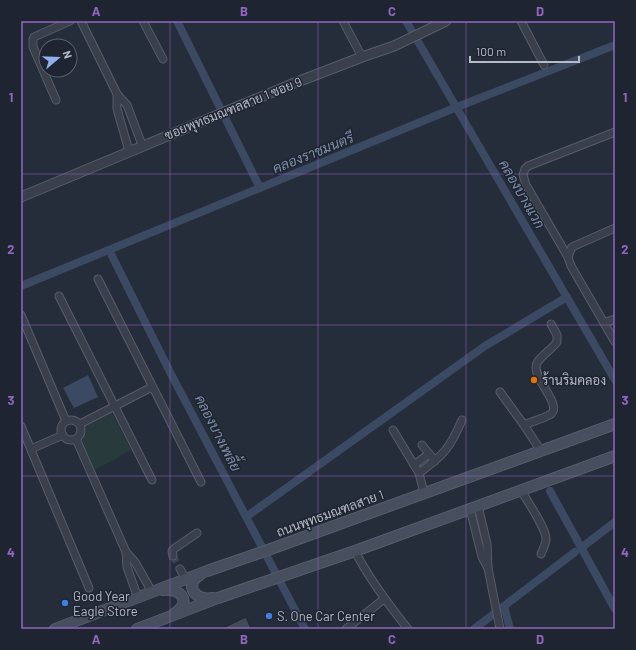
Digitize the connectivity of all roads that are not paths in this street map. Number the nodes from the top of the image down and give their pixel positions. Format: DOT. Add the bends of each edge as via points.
graph roads {
  1 [pos="70,21"];
  2 [pos="81,21"];
  3 [pos="143,21"];
  4 [pos="343,21"];
  5 [pos="446,21"];
  6 [pos="521,21"];
  7 [pos="55,24"];
  8 [pos="362,57"];
  9 [pos="163,59"];
  10 [pos="544,65"];
  11 [pos="118,94"];
  12 [pos="56,100"];
  13 [pos="615,132"];
  14 [pos="142,145"];
  15 [pos="129,150"];
  16 [pos="21,197"];
  17 [pos="615,228"];
  18 [pos="568,256"];
  19 [pos="98,279"];
  20 [pos="59,296"];
  21 [pos="21,315"];
  22 [pos="615,319"];
  23 [pos="604,323"];
  24 [pos="552,324"];
  25 [pos="615,342"];
  26 [pos="152,387"];
  27 [pos="500,392"];
  28 [pos="115,406"];
  29 [pos="462,420"];
  30 [pos="66,421"];
  31 [pos="80,424"];
  32 [pos="524,425"];
  33 [pos="611,425"];
  34 [pos="21,426"];
  35 [pos="393,430"];
  36 [pos="63,435"];
  37 [pos="76,439"];
  38 [pos="422,445"];
  39 [pos="30,449"];
  40 [pos="541,451"];
  41 [pos="429,454"];
  42 [pos="615,456"];
  43 [pos="435,461"];
  44 [pos="414,465"];
  45 [pos="419,473"];
  46 [pos="152,480"];
  47 [pos="201,482"];
  48 [pos="521,490"];
  49 [pos="424,493"];
  50 [pos="474,507"];
  51 [pos="197,533"];
  52 [pos="355,551"];
  53 [pos="126,552"];
  54 [pos="541,554"];
  55 [pos="173,556"];
  56 [pos="180,569"];
  57 [pos="207,571"];
  58 [pos="186,579"];
  59 [pos="89,588"];
  60 [pos="155,591"];
  61 [pos="138,598"];
  62 [pos="218,598"];
  63 [pos="384,599"];
  64 [pos="166,618"];
  65 [pos="55,629"];
  66 [pos="137,629"];
  67 [pos="346,629"];
  68 [pos="408,629"];
  69 [pos="500,629"];
  1 -- 7 [label="street"];
  2 -- 11 [label="street"];
  3 -- 9 [label="street"];
  4 -- 8 [label="street"];
  5 -- 8 [label="street, ซอยพุทธมณฑลสาย 1 ซอย 9" via="394,46"];
  6 -- 10 [label="street"];
  7 -- 12 [label="street" via="34,37 32,43"];
  8 -- 14 [label="street, ซอยพุทธมณฑลสาย 1 ซอย 9"];
  11 -- 14 [label="street" via="127,105"];
  11 -- 15 [label="street" via="117,109"];
  13 -- 18 [label="street" via="525,169 523,175 526,185"];
  14 -- 15 [label="street, ซอยพุทธมณฑลสาย 1 ซอย 9"];
  15 -- 16 [label="street, ซอยพุทธมณฑลสาย 1 ซอย 9"];
  17 -- 18 [label="street" via="572,247"];
  18 -- 23 [label="street" via="571,266"];
  19 -- 26 [label="street"];
  20 -- 28 [label="street"];
  21 -- 30 [label="street"];
  22 -- 23 [label="street"];
  23 -- 25 [label="street"];
  24 -- 32 [label="street" via="557,342 538,362 536,368 554,409 551,414"];
  26 -- 28 [label="street"];
  26 -- 47 [label="street"];
  27 -- 32 [label="street"];
  28 -- 31 [label="street"];
  28 -- 46 [label="street"];
  29 -- 43 [label="street" via="450,446"];
  30 -- 31 [label="street" via="74,420"];
  30 -- 36 [label="street" via="61,427"];
  31 -- 37 [label="street" via="82,431"];
  32 -- 40 [label="street"];
  33 -- 40 [label="main road, ถนนพุทธมณฑลสาย 1"];
  34 -- 39 [label="street"];
  35 -- 44 [label="street"];
  36 -- 37 [label="street" via="68,440"];
  36 -- 39 [label="street"];
  37 -- 53 [label="street"];
  38 -- 41 [label="street"];
  39 -- 59 [label="street"];
  40 -- 49 [label="main road, ถนนพุทธมณฑลสาย 1"];
  41 -- 43 [label="street"];
  41 -- 44 [label="street"];
  42 -- 48 [label="main road"];
  43 -- 45 [label="street"];
  44 -- 45 [label="street"];
  45 -- 49 [label="street"];
  48 -- 50 [label="main road"];
  48 -- 54 [label="street" via="544,530 546,537"];
  49 -- 57 [label="main road, ถนนพุทธมณฑลสาย 1"];
  50 -- 52 [label="main road"];
  50 -- 69 [label="street" via="487,544 488,568"];
  51 -- 55 [label="street" via="175,548 172,551"];
  52 -- 62 [label="main road"];
  52 -- 63 [label="street"];
  53 -- 60 [label="street"];
  53 -- 61 [label="street" via="127,567"];
  56 -- 58 [label="street"];
  57 -- 58 [label="main road, ถนนพุทธมณฑลสาย 1"];
  57 -- 62 [label="main road" via="196,577 193,589 196,595 203,599"];
  58 -- 60 [label="main road, ถนนพุทธมณฑลสาย 1"];
  60 -- 61 [label="main road, ถนนพุทธมณฑลสาย 1"];
  60 -- 64 [label="main road" via="173,589 182,597 183,604 180,610"];
  61 -- 65 [label="main road, ถนนพุทธมณฑลสาย 1"];
  62 -- 64 [label="main road"];
  63 -- 67 [label="street"];
  63 -- 68 [label="street"];
  64 -- 66 [label="main road"];
}
